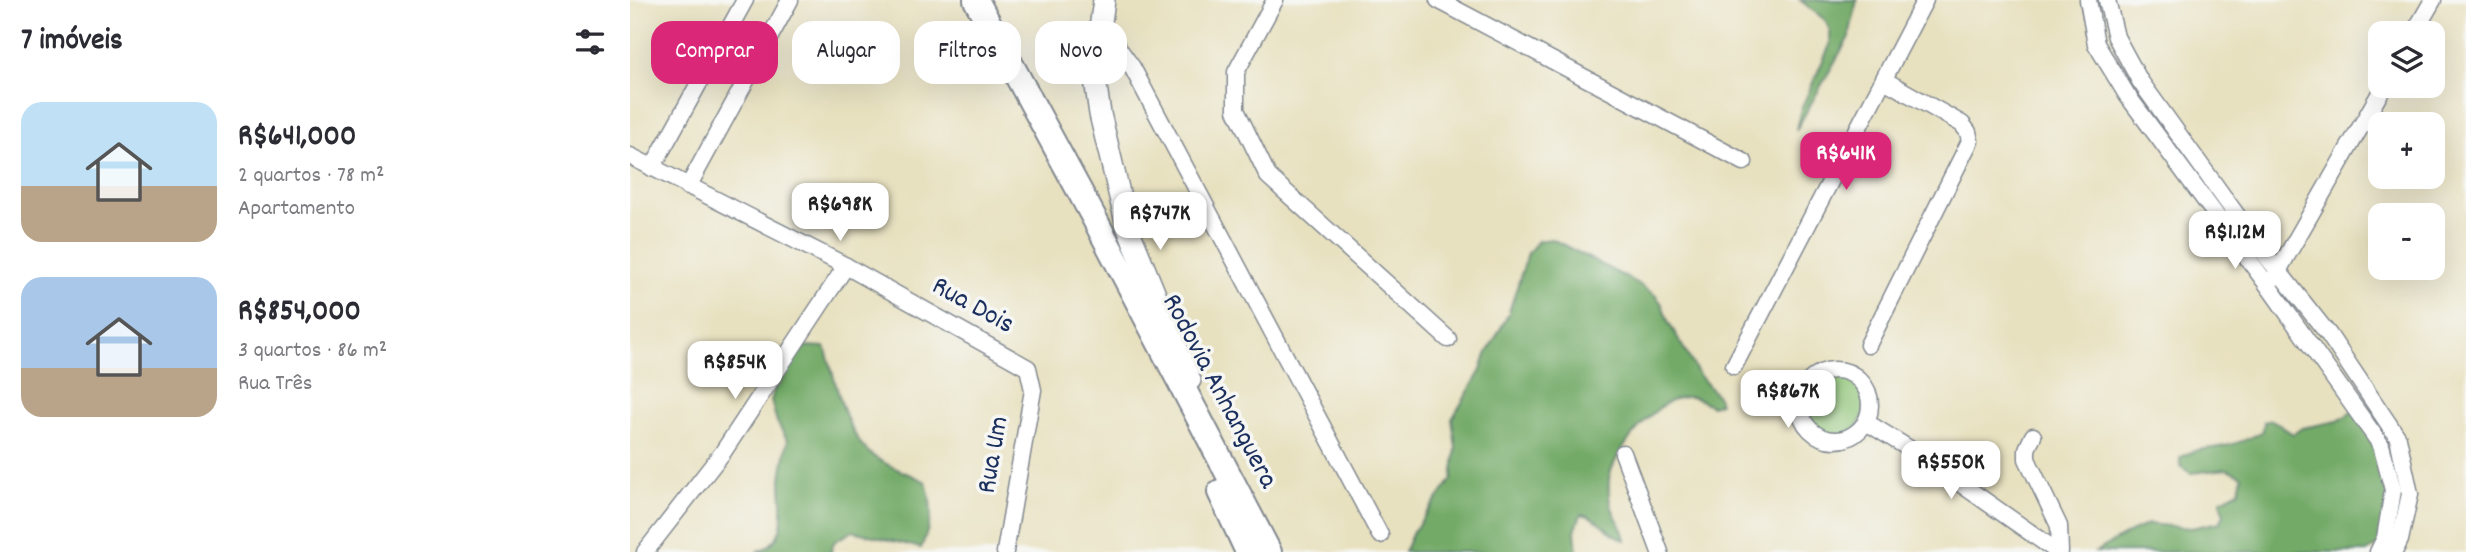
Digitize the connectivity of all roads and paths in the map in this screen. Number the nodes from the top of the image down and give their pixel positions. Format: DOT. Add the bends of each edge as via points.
graph roads {
  1 [pos="744,0"];
  2 [pos="790,0"];
  3 [pos="957,0"];
  4 [pos="976,0"];
  5 [pos="1104,0"];
  6 [pos="1275,0"];
  7 [pos="1438,0"];
  8 [pos="1925,0"];
  9 [pos="2088,0"];
  10 [pos="2107,0"];
  11 [pos="2433,0"];
  12 [pos="1100,21"];
  13 [pos="2421,21"];
  14 [pos="1127,60"];
  15 [pos="1884,80"];
  16 [pos="1096,84"];
  17 [pos="2377,98"];
  18 [pos="630,156"];
  19 [pos="1744,162"];
  20 [pos="652,168"];
  21 [pos="688,187"];
  22 [pos="846,267"];
  23 [pos="2279,270"];
  24 [pos="2269,286"];
  25 [pos="1448,339"];
  26 [pos="1868,345"];
  27 [pos="1734,366"];
  28 [pos="1028,368"];
  29 [pos="1866,422"];
  30 [pos="2033,436"];
  31 [pos="1623,453"];
  32 [pos="1228,475"];
  33 [pos="1380,535"];
  34 [pos="645,552"];
  35 [pos="1005,552"];
  36 [pos="1248,552"];
  37 [pos="1269,552"];
  38 [pos="1660,552"];
  39 [pos="2059,552"];
  40 [pos="2378,552"];
  41 [pos="2394,552"];
  1 -- 20 [label="street"];
  2 -- 21 [label="street"];
  3 -- 36 [label="highway, Rodovia Anhanguera" via="1079,221"];
  4 -- 32 [label="highway, Rodovia Anhanguera"];
  5 -- 12 [label="main road"];
  6 -- 25 [label="street" via="1236,72 1236,110 1268,176"];
  7 -- 19 [label="street"];
  8 -- 15 [label="street"];
  9 -- 24 [label="street" via="2096,44 2127,95"];
  10 -- 23 [label="street" via="2116,37 2140,81"];
  11 -- 13 [label="street"];
  14 -- 33 [label="street"];
  15 -- 26 [label="street" via="1962,124 1970,141"];
  15 -- 27 [label="street"];
  16 -- 32 [label="main road" via="1127,226"];
  17 -- 23 [label="street"];
  18 -- 20 [label="street, Rua Dois"];
  20 -- 21 [label="street, Rua Dois"];
  21 -- 22 [label="street, Rua Dois"];
  22 -- 28 [label="street, Rua Dois"];
  22 -- 34 [label="street" via="723,452"];
  23 -- 24 [label="street"];
  23 -- 41 [label="street" via="2398,438 2410,494"];
  24 -- 40 [label="street" via="2381,445 2393,490 2385,538"];
  28 -- 35 [label="street, Rua Um" via="1034,390"];
  29 -- 29 [label="street" via="1866,388 1849,373 1826,371 1815,376 1801,394 1801,416 1815,435 1838,440 1859,431"];
  29 -- 39 [label="street"];
  30 -- 39 [label="street" via="2027,459 2059,526"];
  31 -- 38 [label="street"];
  32 -- 37 [label="highway, Rodovia Anhanguera"];
}
